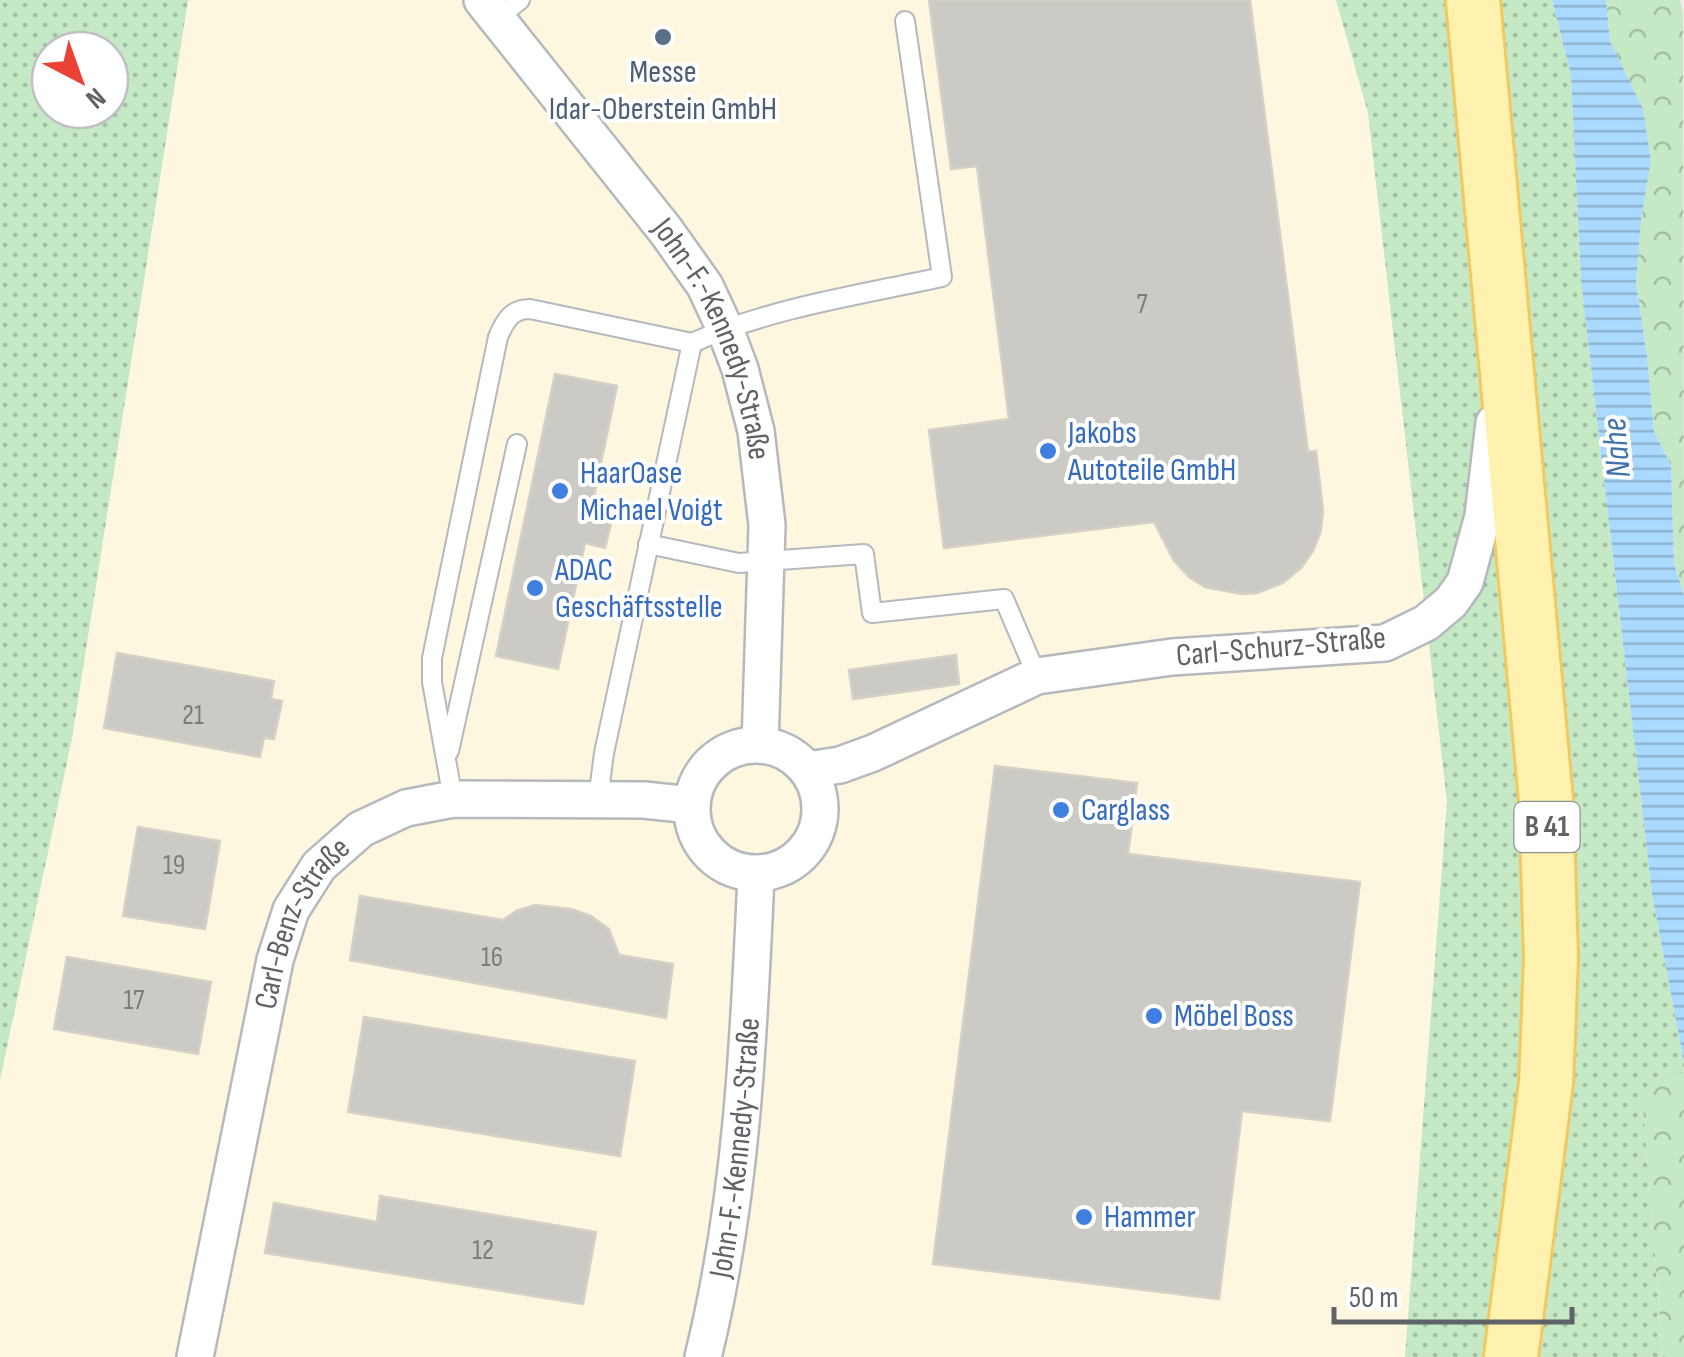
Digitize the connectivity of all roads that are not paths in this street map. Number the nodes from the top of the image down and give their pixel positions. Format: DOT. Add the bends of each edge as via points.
graph roads {
  1 [pos="1473,0"];
  2 [pos="499,6"];
  3 [pos="905,21"];
  4 [pos="1502,296"];
  5 [pos="725,328"];
  6 [pos="692,344"];
  7 [pos="517,444"];
  8 [pos="648,544"];
  9 [pos="765,563"];
  10 [pos="1036,676"];
  11 [pos="760,744"];
  12 [pos="446,763"];
  13 [pos="808,770"];
  14 [pos="453,799"];
  15 [pos="598,800"];
  16 [pos="691,805"];
  17 [pos="756,875"];
  18 [pos="195,1357"];
  19 [pos="703,1357"];
  20 [pos="1511,1357"];
  1 -- 4 [label="main road, B 41"];
  2 -- 5 [label="street, John-F.-Kennedy-Straße" via="705,286"];
  3 -- 5 [label="lane" via="942,277"];
  4 -- 10 [label="street, Carl-Schurz-Straße" via="1484,516 1465,582 1426,624 1385,642 1172,657"];
  4 -- 20 [label="main road, B 41" via="1546,801 1550,958 1546,1083"];
  5 -- 6 [label="lane"];
  5 -- 9 [label="street, John-F.-Kennedy-Straße" via="756,431"];
  6 -- 8 [label="lane"];
  6 -- 12 [label="lane" via="530,309 506,320 432,658"];
  7 -- 12 [label="lane"];
  8 -- 9 [label="lane"];
  8 -- 15 [label="lane"];
  9 -- 10 [label="lane" via="864,554 872,613 1004,599"];
  9 -- 11 [label="street, John-F.-Kennedy-Straße"];
  10 -- 13 [label="street, Carl-Schurz-Straße" via="873,753"];
  11 -- 13 [label="street" via="795,757"];
  11 -- 16 [label="street" via="713,761"];
  12 -- 14 [label="lane"];
  13 -- 17 [label="street" via="820,796 819,825 806,850 784,868"];
  14 -- 15 [label="street, Carl-Benz-Straße"];
  14 -- 18 [label="street, Carl-Benz-Straße" via="406,808 362,829 318,866 291,910 275,960"];
  15 -- 16 [label="street, Carl-Benz-Straße"];
  16 -- 17 [label="street" via="695,832 708,854"];
  17 -- 19 [label="street, John-F.-Kennedy-Straße" via="748,1056 732,1199"];
}
